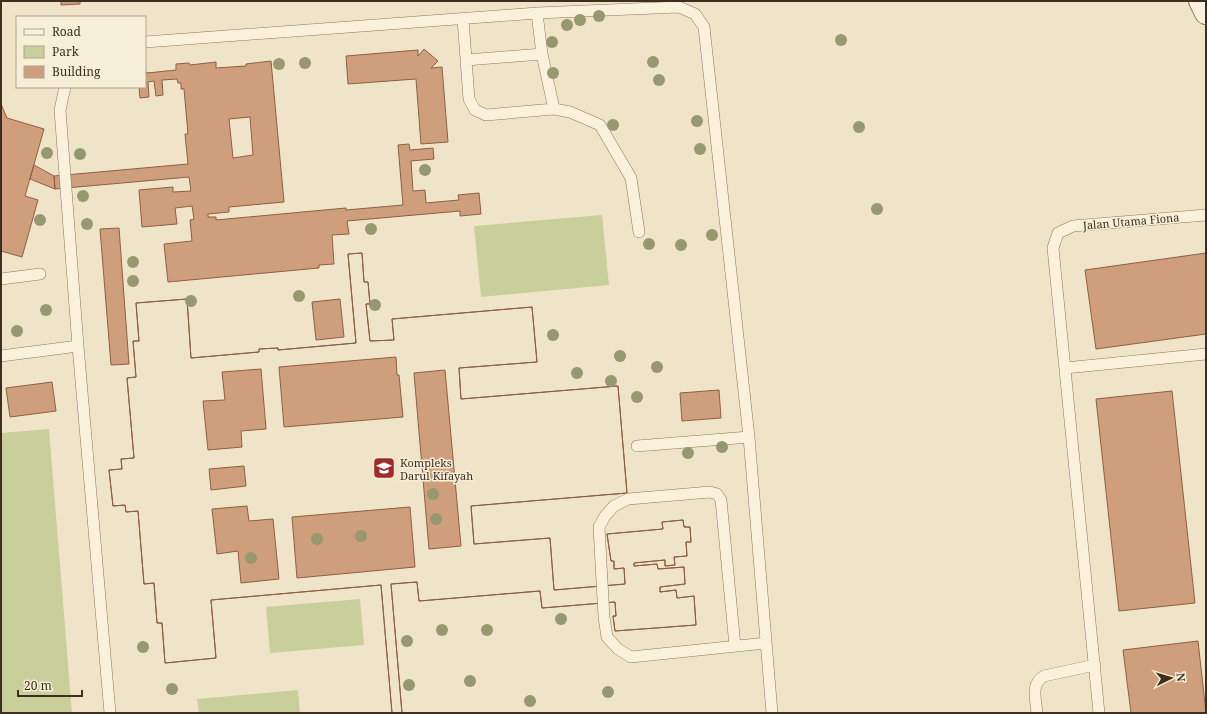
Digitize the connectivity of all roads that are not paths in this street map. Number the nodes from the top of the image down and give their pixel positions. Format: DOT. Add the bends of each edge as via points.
graph roads {
  1 [pos="1200,1"];
  2 [pos="537,13"];
  3 [pos="1206,13"];
  4 [pos="463,19"];
  5 [pos="146,42"];
  6 [pos="542,54"];
  7 [pos="466,60"];
  8 [pos="65,88"];
  9 [pos="554,109"];
  10 [pos="1206,215"];
  11 [pos="639,232"];
  12 [pos="40,274"];
  13 [pos="1,279"];
  14 [pos="78,346"];
  15 [pos="1206,354"];
  16 [pos="1,356"];
  17 [pos="1065,368"];
  18 [pos="749,437"];
  19 [pos="637,446"];
  20 [pos="766,643"];
  21 [pos="735,646"];
  22 [pos="1095,665"];
  23 [pos="110,713"];
  24 [pos="772,713"];
  25 [pos="1037,713"];
  26 [pos="1099,713"];
  1 -- 3 [label="street"];
  2 -- 4 [label="lane"];
  2 -- 6 [label="lane"];
  2 -- 18 [label="lane" via="679,7 695,14 704,27"];
  4 -- 5 [label="lane"];
  4 -- 7 [label="lane"];
  6 -- 7 [label="lane"];
  6 -- 9 [label="lane"];
  7 -- 9 [label="lane" via="469,100 475,110 486,115"];
  8 -- 14 [label="lane" via="60,110"];
  9 -- 11 [label="lane" via="570,112 600,125 632,178"];
  10 -- 17 [label="lane, Jalan Utama Fiona" via="1073,226 1058,233 1053,248"];
  12 -- 13 [label="lane"];
  14 -- 16 [label="lane"];
  14 -- 23 [label="lane"];
  15 -- 17 [label="lane"];
  17 -- 22 [label="lane"];
  18 -- 19 [label="lane"];
  18 -- 20 [label="lane"];
  20 -- 21 [label="lane"];
  20 -- 24 [label="lane"];
  21 -- 21 [label="lane" via="631,657 618,649 607,637 599,526 614,506 628,499 710,492 717,494 721,500"];
  22 -- 25 [label="lane" via="1044,676 1038,680 1034,687"];
  22 -- 26 [label="lane"];
}
